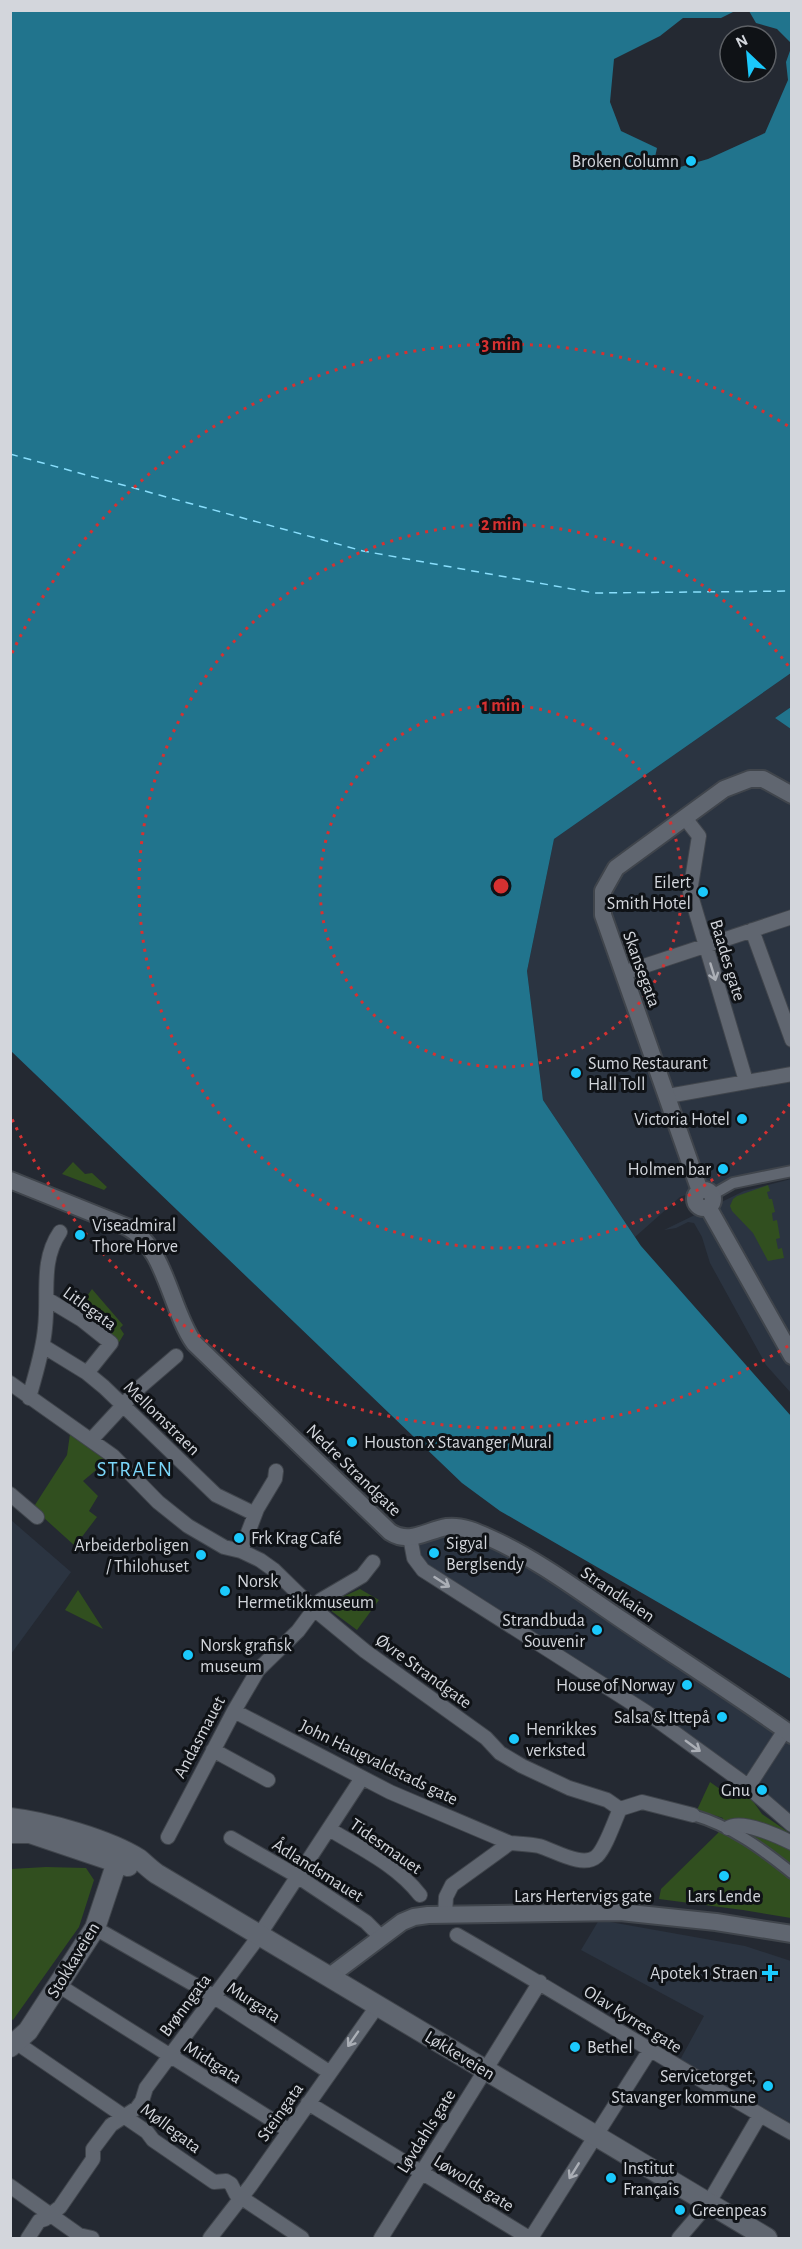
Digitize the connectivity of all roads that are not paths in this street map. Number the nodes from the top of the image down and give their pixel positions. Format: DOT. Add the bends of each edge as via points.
graph roads {
  1 [pos="792,795"];
  2 [pos="685,818"];
  3 [pos="792,917"];
  4 [pos="752,930"];
  5 [pos="705,945"];
  6 [pos="622,973"];
  7 [pos="792,1040"];
  8 [pos="792,1074"];
  9 [pos="746,1081"];
  10 [pos="668,1096"];
  11 [pos="792,1171"];
  12 [pos="10,1180"];
  13 [pos="707,1198"];
  14 [pos="60,1232"];
  15 [pos="47,1299"];
  16 [pos="43,1346"];
  17 [pos="176,1356"];
  18 [pos="792,1356"];
  19 [pos="87,1374"];
  20 [pos="10,1383"];
  21 [pos="29,1398"];
  22 [pos="123,1405"];
  23 [pos="91,1440"];
  24 [pos="276,1471"];
  25 [pos="10,1494"];
  26 [pos="255,1514"];
  27 [pos="36,1517"];
  28 [pos="410,1537"];
  29 [pos="242,1551"];
  30 [pos="373,1562"];
  31 [pos="314,1609"];
  32 [pos="234,1711"];
  33 [pos="788,1733"];
  34 [pos="213,1749"];
  35 [pos="362,1778"];
  36 [pos="268,1780"];
  37 [pos="748,1787"];
  38 [pos="620,1809"];
  39 [pos="693,1815"];
  40 [pos="10,1818"];
  41 [pos="792,1825"];
  42 [pos="728,1828"];
  43 [pos="329,1829"];
  44 [pos="10,1833"];
  45 [pos="168,1837"];
  46 [pos="231,1838"];
  47 [pos="510,1843"];
  48 [pos="792,1843"];
  49 [pos="117,1862"];
  50 [pos="153,1871"];
  51 [pos="792,1873"];
  52 [pos="297,1876"];
  53 [pos="420,1895"];
  54 [pos="445,1915"];
  55 [pos="95,1928"];
  56 [pos="259,1935"];
  57 [pos="457,1935"];
  58 [pos="792,1935"];
  59 [pos="381,1937"];
  60 [pos="330,1976"];
  61 [pos="540,1982"];
  62 [pos="58,1985"];
  63 [pos="213,1997"];
  64 [pos="378,2005"];
  65 [pos="13,2042"];
  66 [pos="650,2050"];
  67 [pos="169,2057"];
  68 [pos="485,2070"];
  69 [pos="329,2073"];
  70 [pos="308,2103"];
  71 [pos="759,2115"];
  72 [pos="125,2116"];
  73 [pos="288,2130"];
  74 [pos="792,2133"];
  75 [pos="596,2136"];
  76 [pos="422,2172"];
  77 [pos="10,2186"];
  78 [pos="240,2197"];
  79 [pos="708,2204"];
  80 [pos="51,2215"];
  81 [pos="28,2238"];
  82 [pos="92,2238"];
  83 [pos="210,2238"];
  84 [pos="302,2238"];
  85 [pos="381,2238"];
  86 [pos="530,2238"];
  87 [pos="679,2238"];
  88 [pos="767,2238"];
  1 -- 2 [label="street, Skansegata" via="763,778 750,779 724,789"];
  2 -- 5 [label="street, Baades gate" via="699,836 690,892"];
  2 -- 6 [label="street, Skansegata" via="616,868 603,891 603,915"];
  3 -- 4 [label="street"];
  4 -- 5 [label="street"];
  4 -- 7 [label="street"];
  5 -- 6 [label="street"];
  5 -- 9 [label="street, Baades gate, one-way"];
  6 -- 10 [label="street, Skansegata"];
  8 -- 9 [label="street"];
  9 -- 10 [label="street"];
  10 -- 13 [label="street, Skansegata"];
  11 -- 13 [label="street" via="734,1183"];
  12 -- 28 [label="street, Nedre Strandgate" via="141,1236 198,1348 390,1532"];
  13 -- 18 [label="street, Skansegata"];
  14 -- 15 [label="street" via="47,1262"];
  15 -- 16 [label="street"];
  15 -- 19 [label="street, Litlegata" via="111,1343"];
  16 -- 19 [label="street, Mellomstraen"];
  16 -- 21 [label="street"];
  17 -- 22 [label="street"];
  19 -- 22 [label="street, Mellomstraen"];
  20 -- 21 [label="street, Øvre Strandgate"];
  21 -- 23 [label="street, Øvre Strandgate"];
  22 -- 23 [label="street"];
  22 -- 26 [label="street, Mellomstraen" via="216,1495"];
  23 -- 29 [label="street, Øvre Strandgate" via="188,1526 224,1547"];
  24 -- 26 [label="street"];
  25 -- 27 [label="street"];
  26 -- 29 [label="street"];
  28 -- 33 [label="street, Strandkaien" via="456,1527 503,1544"];
  28 -- 37 [label="street, Nedre Strandgate, one-way" via="414,1558 423,1570 646,1712"];
  29 -- 31 [label="street, Øvre Strandgate" via="274,1570"];
  30 -- 31 [label="street, Andasmauet" via="362,1576 323,1598"];
  31 -- 32 [label="street, Andasmauet" via="298,1631 258,1670"];
  31 -- 38 [label="street, Øvre Strandgate" via="486,1738 500,1754"];
  32 -- 34 [label="street, Andasmauet"];
  32 -- 35 [label="street, John Haugvaldstads gate"];
  33 -- 37 [label="street"];
  34 -- 36 [label="street"];
  34 -- 45 [label="street, Andasmauet"];
  35 -- 43 [label="street, Brønngata"];
  35 -- 47 [label="street, John Haugvaldstads gate"];
  37 -- 41 [label="street, Nedre Strandgate"];
  38 -- 39 [label="street" via="642,1802"];
  38 -- 47 [label="street, John Haugvaldstads gate" via="600,1851 591,1859 580,1860 541,1847"];
  39 -- 42 [label="street"];
  40 -- 50 [label="main road, Løkkeveien" via="99,1840 140,1860"];
  42 -- 48 [label="street" via="752,1828"];
  42 -- 51 [label="street"];
  43 -- 52 [label="street, Brønngata"];
  43 -- 53 [label="street, Tidesmauet" via="378,1858 410,1882"];
  44 -- 49 [label="main road, Løkkeveien" via="30,1833"];
  46 -- 52 [label="street, Ådlandsmauet"];
  47 -- 54 [label="street" via="452,1885 446,1897"];
  49 -- 50 [label="main road, Løkkeveien"];
  49 -- 55 [label="main road, Stokkaveien"];
  50 -- 56 [label="main road, Løkkeveien"];
  52 -- 56 [label="street, Brønngata"];
  52 -- 59 [label="street, Ådlandsmauet" via="366,1922"];
  54 -- 58 [label="street, Lars Hertervigs gate" via="615,1912"];
  54 -- 59 [label="street, Lars Hertervigs gate" via="414,1917"];
  55 -- 62 [label="main road, Stokkaveien"];
  55 -- 63 [label="street, Murgata"];
  56 -- 60 [label="main road, Løkkeveien"];
  56 -- 63 [label="street, Brønngata"];
  57 -- 61 [label="street, Olav Kyrres gate"];
  59 -- 60 [label="street, Lars Hertervigs gate"];
  60 -- 64 [label="main road, Løkkeveien"];
  61 -- 66 [label="street, Olav Kyrres gate"];
  61 -- 68 [label="street, Løvdahls gate"];
  62 -- 65 [label="main road, Stokkaveien" via="26,2034"];
  62 -- 67 [label="street, Midtgata"];
  63 -- 67 [label="street, Brønngata"];
  63 -- 69 [label="street, Murgata"];
  64 -- 68 [label="main road, Løkkeveien"];
  64 -- 69 [label="street, Steingata, one-way"];
  65 -- 72 [label="street, Møllegata"];
  66 -- 71 [label="street, Olav Kyrres gate"];
  66 -- 75 [label="street"];
  67 -- 72 [label="street, Brønngata" via="146,2088 137,2109"];
  67 -- 73 [label="street, Midtgata"];
  68 -- 75 [label="main road, Løkkeveien"];
  68 -- 76 [label="street, Løvdahls gate"];
  69 -- 70 [label="street, Steingata"];
  70 -- 73 [label="street, Steingata"];
  70 -- 76 [label="street, Løwolds gate"];
  71 -- 74 [label="street, Olav Kyrres gate"];
  71 -- 79 [label="street"];
  72 -- 78 [label="street, Møllegata" via="214,2182 231,2184"];
  72 -- 80 [label="street, Brønngata" via="111,2125 93,2149 88,2167"];
  73 -- 78 [label="street, Steingata"];
  75 -- 79 [label="main road, Løkkeveien"];
  75 -- 86 [label="street, one-way"];
  76 -- 85 [label="street, Løvdahls gate"];
  76 -- 86 [label="street, Løwolds gate"];
  77 -- 80 [label="street"];
  78 -- 83 [label="street, Steingata"];
  78 -- 84 [label="street, Møllegata"];
  79 -- 87 [label="street"];
  79 -- 88 [label="main road, Løkkeveien"];
  80 -- 81 [label="street, Brønngata" via="39,2221"];
  80 -- 82 [label="street" via="79,2235"];
}
